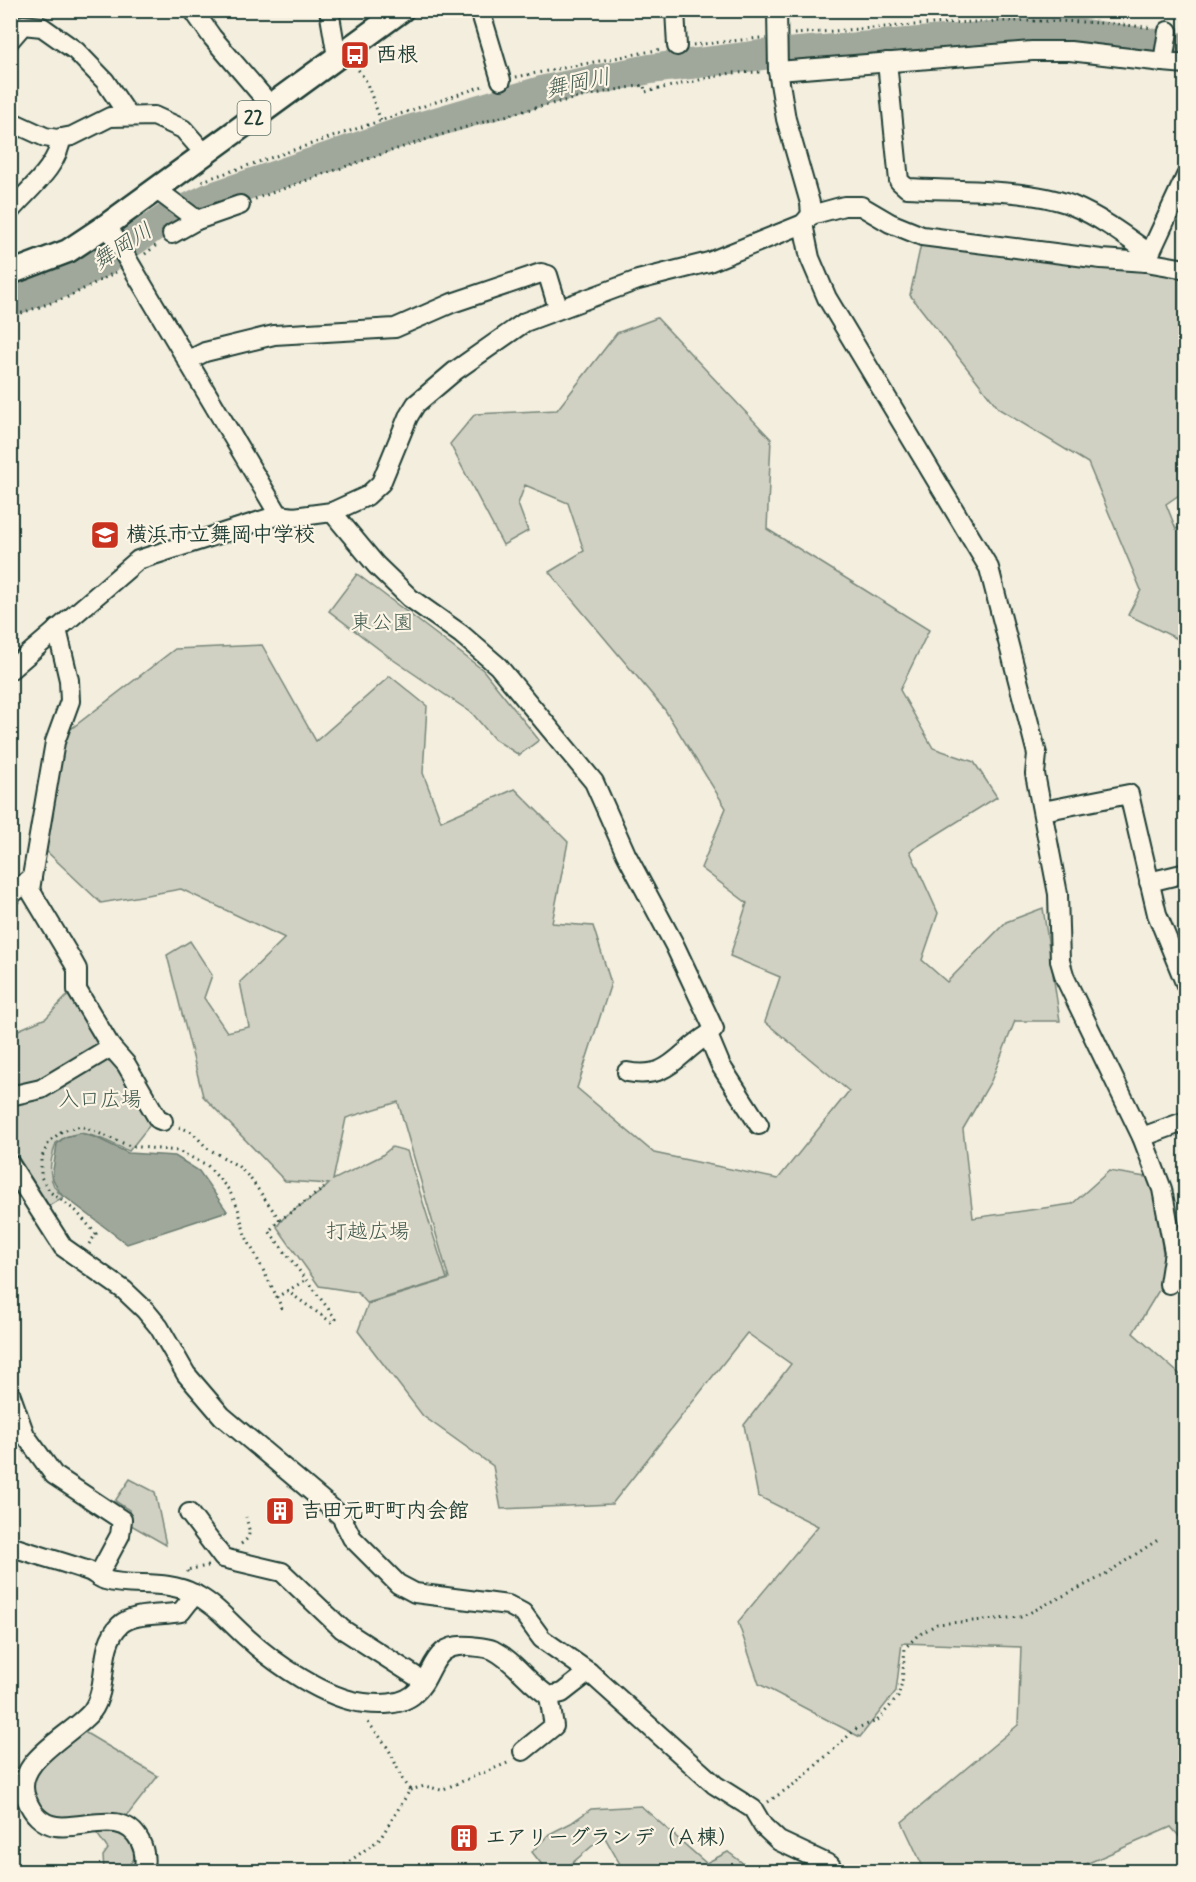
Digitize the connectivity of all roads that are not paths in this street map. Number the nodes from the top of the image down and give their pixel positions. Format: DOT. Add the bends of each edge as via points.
graph roads {
  1 [pos="329,10"];
  2 [pos="402,10"];
  3 [pos="480,10"];
  4 [pos="675,10"];
  5 [pos="777,10"];
  6 [pos="199,12"];
  7 [pos="1168,31"];
  8 [pos="10,40"];
  9 [pos="677,46"];
  10 [pos="342,54"];
  11 [pos="1164,56"];
  12 [pos="887,62"];
  13 [pos="1185,64"];
  14 [pos="778,68"];
  15 [pos="501,80"];
  16 [pos="271,106"];
  17 [pos="128,115"];
  18 [pos="10,121"];
  19 [pos="61,138"];
  20 [pos="205,154"];
  21 [pos="1185,176"];
  22 [pos="163,195"];
  23 [pos="240,205"];
  24 [pos="10,211"];
  25 [pos="194,217"];
  26 [pos="807,219"];
  27 [pos="112,231"];
  28 [pos="172,234"];
  29 [pos="1147,257"];
  30 [pos="1185,269"];
  31 [pos="10,273"];
  32 [pos="558,308"];
  33 [pos="189,360"];
  34 [pos="332,512"];
  35 [pos="279,515"];
  36 [pos="57,629"];
  37 [pos="10,670"];
  38 [pos="1043,811"];
  39 [pos="1185,873"];
  40 [pos="32,877"];
  41 [pos="1149,882"];
  42 [pos="10,896"];
  43 [pos="1185,985"];
  44 [pos="708,1035"];
  45 [pos="111,1047"];
  46 [pos="627,1072"];
  47 [pos="10,1096"];
  48 [pos="163,1121"];
  49 [pos="1185,1121"];
  50 [pos="759,1125"];
  51 [pos="1142,1137"];
  52 [pos="10,1164"];
  53 [pos="1177,1214"];
  54 [pos="1169,1284"];
  55 [pos="10,1393"];
  56 [pos="18,1438"];
  57 [pos="189,1513"];
  58 [pos="10,1546"];
  59 [pos="98,1576"];
  60 [pos="195,1594"];
  61 [pos="589,1672"];
  62 [pos="423,1681"];
  63 [pos="549,1695"];
  64 [pos="523,1751"];
  65 [pos="144,1872"];
  66 [pos="835,1872"];
  1 -- 10 [label="street"];
  2 -- 10 [label="main road, 22"];
  3 -- 15 [label="street"];
  4 -- 9 [label="street"];
  5 -- 14 [label="street"];
  6 -- 16 [label="street" via="212,38"];
  7 -- 11 [label="street"];
  8 -- 17 [label="street" via="23,25 42,27 76,51 105,81"];
  10 -- 16 [label="main road, 22"];
  11 -- 12 [label="street" via="1032,51"];
  11 -- 13 [label="street"];
  12 -- 14 [label="street"];
  12 -- 29 [label="street" via="898,181 907,188 1025,195 1069,204 1103,220"];
  14 -- 26 [label="street" via="786,119 810,203"];
  16 -- 20 [label="main road, 22"];
  17 -- 19 [label="street" via="110,117"];
  17 -- 20 [label="street" via="154,116 172,122"];
  18 -- 19 [label="street" via="45,137"];
  19 -- 24 [label="street" via="54,160"];
  20 -- 22 [label="main road, 22"];
  21 -- 29 [label="street"];
  22 -- 25 [label="street"];
  22 -- 27 [label="main road, 22"];
  23 -- 25 [label="street"];
  25 -- 28 [label="street"];
  26 -- 29 [label="street" via="844,206 861,206 922,236 1101,259"];
  26 -- 32 [label="street" via="709,262 638,280"];
  26 -- 38 [label="street" via="810,258 827,298 989,568 1028,711"];
  27 -- 31 [label="main road, 22"];
  27 -- 33 [label="street"];
  29 -- 30 [label="street"];
  32 -- 33 [label="street" via="548,275 541,273 452,303 395,328 274,335 205,352"];
  32 -- 34 [label="street" via="503,336 416,404 381,483 367,496"];
  33 -- 35 [label="street"];
  34 -- 35 [label="street"];
  34 -- 44 [label="street" via="376,566 410,598 498,666 594,782 714,1029"];
  35 -- 36 [label="street" via="138,560"];
  36 -- 37 [label="street"];
  36 -- 40 [label="street" via="70,701 56,742"];
  38 -- 41 [label="street" via="1129,794"];
  38 -- 51 [label="street" via="1058,894 1060,961 1065,978"];
  39 -- 41 [label="street"];
  40 -- 42 [label="street"];
  40 -- 45 [label="street" via="30,890 77,969 77,990"];
  41 -- 43 [label="street" via="1157,914"];
  44 -- 46 [label="street" via="690,1046 670,1068 640,1074"];
  44 -- 50 [label="street" via="722,1066"];
  45 -- 47 [label="street" via="41,1089"];
  45 -- 48 [label="street"];
  49 -- 51 [label="street"];
  51 -- 53 [label="street"];
  52 -- 61 [label="street" via="63,1247 124,1290 145,1310 186,1374 222,1416 341,1516 352,1538 398,1584 431,1597 508,1605 523,1613 542,1639"];
  53 -- 54 [label="street"];
  55 -- 56 [label="street"];
  56 -- 59 [label="street" via="54,1475 122,1520 120,1535"];
  57 -- 62 [label="street" via="222,1558 282,1572 342,1629"];
  58 -- 59 [label="street"];
  59 -- 60 [label="street" via="178,1587"];
  60 -- 62 [label="street" via="214,1605 257,1648 348,1700 383,1704 404,1701"];
  60 -- 65 [label="street" via="181,1612 135,1617 121,1623 108,1646 97,1702 90,1713 37,1758 23,1783 32,1811 44,1821 57,1826 110,1822 125,1825 144,1848"];
  61 -- 63 [label="street" via="562,1693"];
  61 -- 66 [label="street" via="715,1785 753,1809 779,1841 830,1865"];
  62 -- 63 [label="street" via="444,1650 460,1645 491,1650"];
  63 -- 64 [label="street" via="554,1726"];
}
